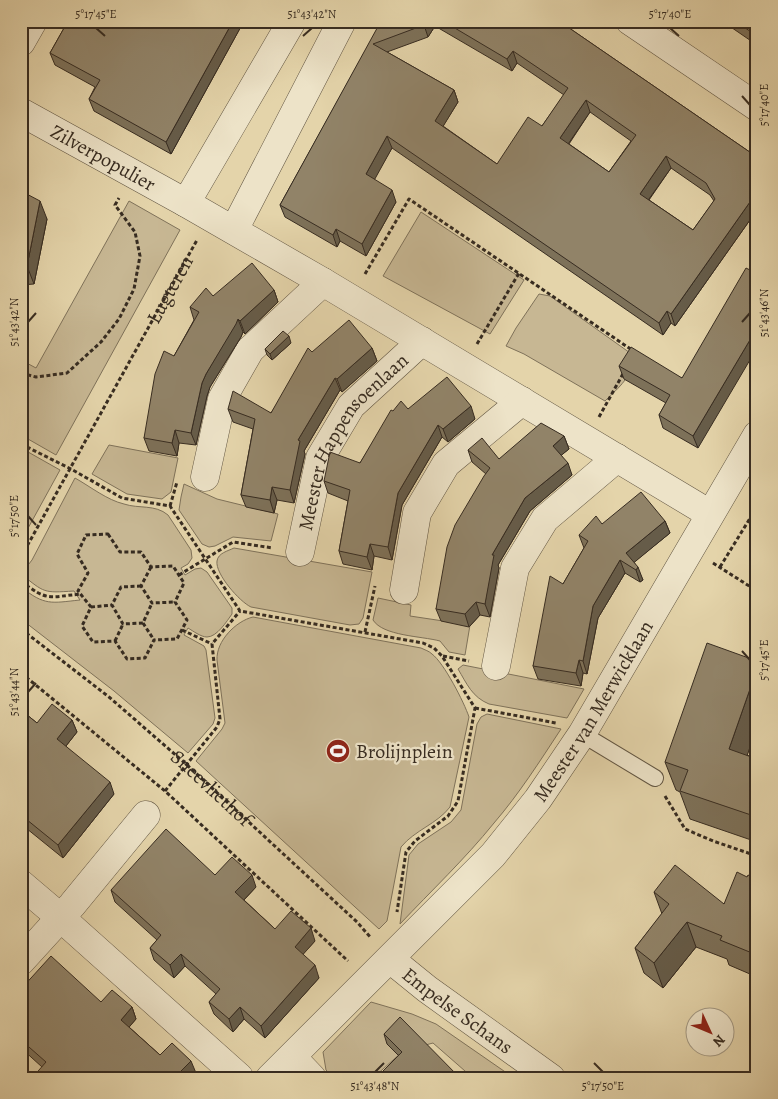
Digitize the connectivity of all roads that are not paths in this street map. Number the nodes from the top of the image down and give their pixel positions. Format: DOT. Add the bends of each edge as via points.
graph roads {
  1 [pos="33,21"];
  2 [pos="292,21"];
  3 [pos="342,21"];
  4 [pos="630,21"];
  5 [pos="21,42"];
  6 [pos="757,107"];
  7 [pos="21,112"];
  8 [pos="186,203"];
  9 [pos="234,230"];
  10 [pos="323,282"];
  11 [pos="422,341"];
  12 [pos="522,401"];
  13 [pos="757,434"];
  14 [pos="618,458"];
  15 [pos="205,477"];
  16 [pos="710,514"];
  17 [pos="300,552"];
  18 [pos="404,590"];
  19 [pos="496,666"];
  20 [pos="582,734"];
  21 [pos="654,778"];
  22 [pos="146,815"];
  23 [pos="21,884"];
  24 [pos="61,918"];
  25 [pos="390,959"];
  26 [pos="21,961"];
  27 [pos="292,1057"];
  28 [pos="238,1077"];
  29 [pos="270,1078"];
  30 [pos="312,1078"];
  31 [pos="551,1078"];
  1 -- 5 [label="street"];
  2 -- 8 [label="street"];
  3 -- 9 [label="street"];
  4 -- 6 [label="street"];
  7 -- 8 [label="street, Zilverpopulier"];
  8 -- 9 [label="street, Meester Happensoenlaan"];
  9 -- 10 [label="street, Meester Happensoenlaan"];
  10 -- 11 [label="street, Meester Happensoenlaan"];
  10 -- 15 [label="street" via="250,350 222,398"];
  11 -- 12 [label="street, Meester Happensoenlaan"];
  11 -- 17 [label="street, Meester Happensoenlaan" via="351,406 320,458"];
  12 -- 14 [label="street, Meester Happensoenlaan"];
  12 -- 18 [label="street" via="446,464 417,514"];
  13 -- 16 [label="street, Meester van Merwicklaan"];
  14 -- 16 [label="street, Meester Happensoenlaan"];
  14 -- 19 [label="street" via="545,518 515,568"];
  16 -- 20 [label="street, Meester van Merwicklaan"];
  20 -- 21 [label="lane"];
  20 -- 25 [label="street, Meester van Merwicklaan" via="538,799 493,855"];
  22 -- 24 [label="street"];
  23 -- 24 [label="street"];
  24 -- 26 [label="street"];
  24 -- 28 [label="street"];
  25 -- 27 [label="street, Meester van Merwicklaan"];
  25 -- 31 [label="street, Empelse Schans"];
  27 -- 29 [label="street, Meester van Merwicklaan"];
  27 -- 30 [label="street"];
}
